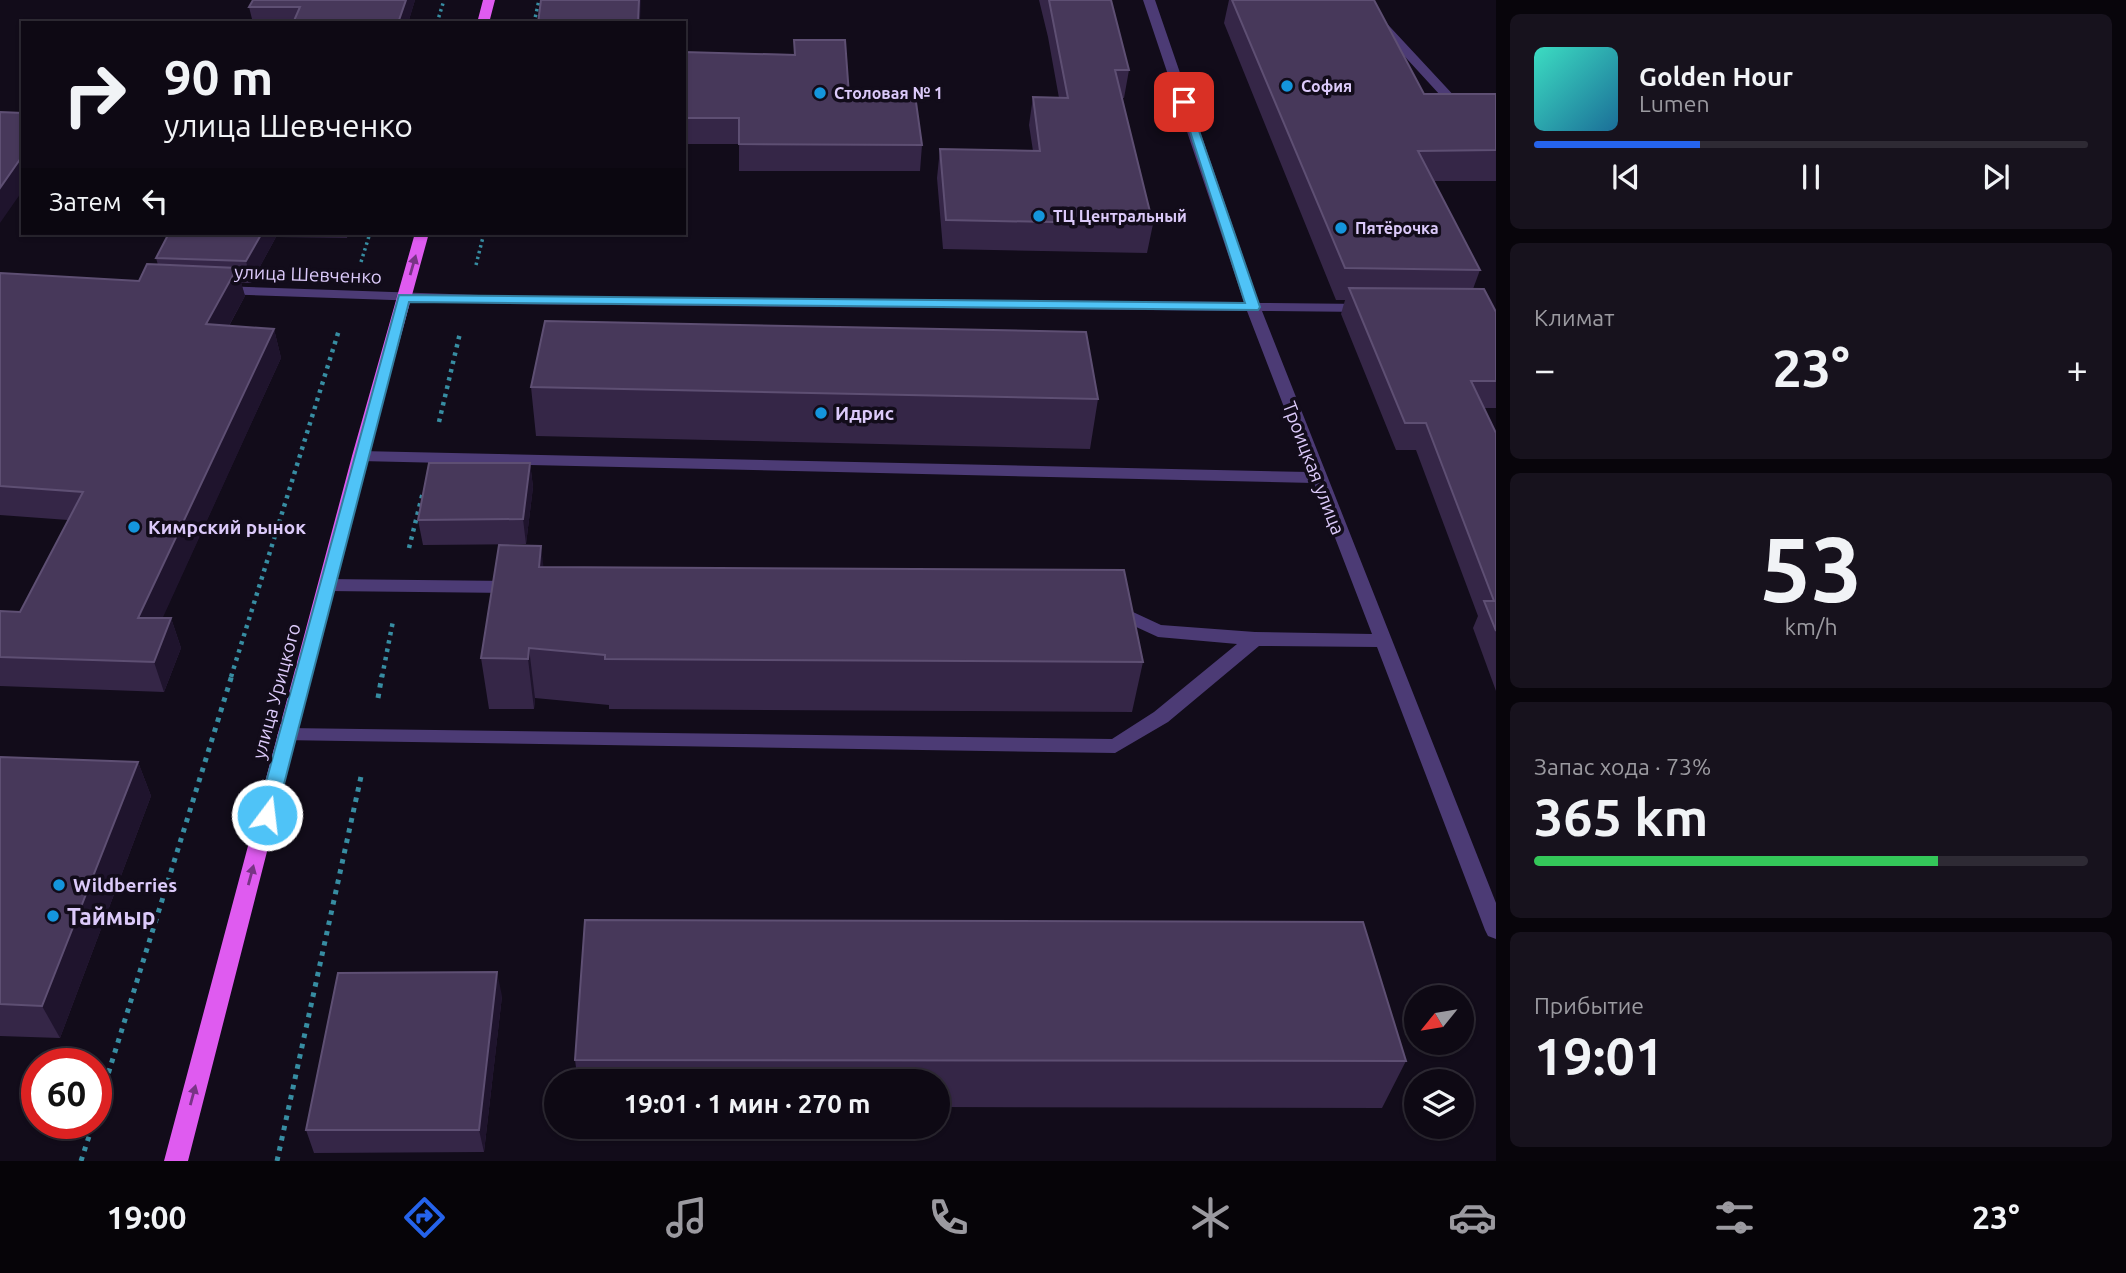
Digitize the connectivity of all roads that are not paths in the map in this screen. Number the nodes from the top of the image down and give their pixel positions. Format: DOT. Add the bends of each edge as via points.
graph roads {
  1 [pos="489,0"];
  2 [pos="1149,0"];
  3 [pos="1359,0"];
  4 [pos="484,21"];
  5 [pos="1496,104"];
  6 [pos="421,235"];
  7 [pos="201,289"];
  8 [pos="404,298"];
  9 [pos="1253,307"];
  10 [pos="1374,308"];
  11 [pos="360,456"];
  12 [pos="1317,478"];
  13 [pos="327,585"];
  14 [pos="538,587"];
  15 [pos="1098,603"];
  16 [pos="1255,639"];
  17 [pos="1382,641"];
  18 [pos="287,735"];
  19 [pos="1496,930"];
  20 [pos="176,1161"];
  1 -- 4 [label="main road"];
  2 -- 9 [label="street, Троицкая улица"];
  3 -- 5 [label="street" via="1455,104"];
  8 -- 6 [label="main road, улица Урицкого, one-way"];
  7 -- 8 [label="street, улица Шевченко"];
  8 -- 9 [label="street, улица Шевченко"];
  8 -- 11 [label="main road, улица Урицкого"];
  9 -- 10 [label="street, улица Шевченко"];
  9 -- 12 [label="street, Троицкая улица"];
  11 -- 12 [label="street"];
  11 -- 13 [label="main road, улица Урицкого"];
  12 -- 17 [label="street, Троицкая улица"];
  13 -- 14 [label="street"];
  13 -- 18 [label="main road, улица Урицкого"];
  15 -- 16 [label="street" via="1158,631"];
  16 -- 17 [label="street"];
  16 -- 18 [label="street" via="1161,717 1115,746"];
  17 -- 19 [label="street, Троицкая улица"];
  20 -- 18 [label="main road, улица Урицкого, one-way"];
}
